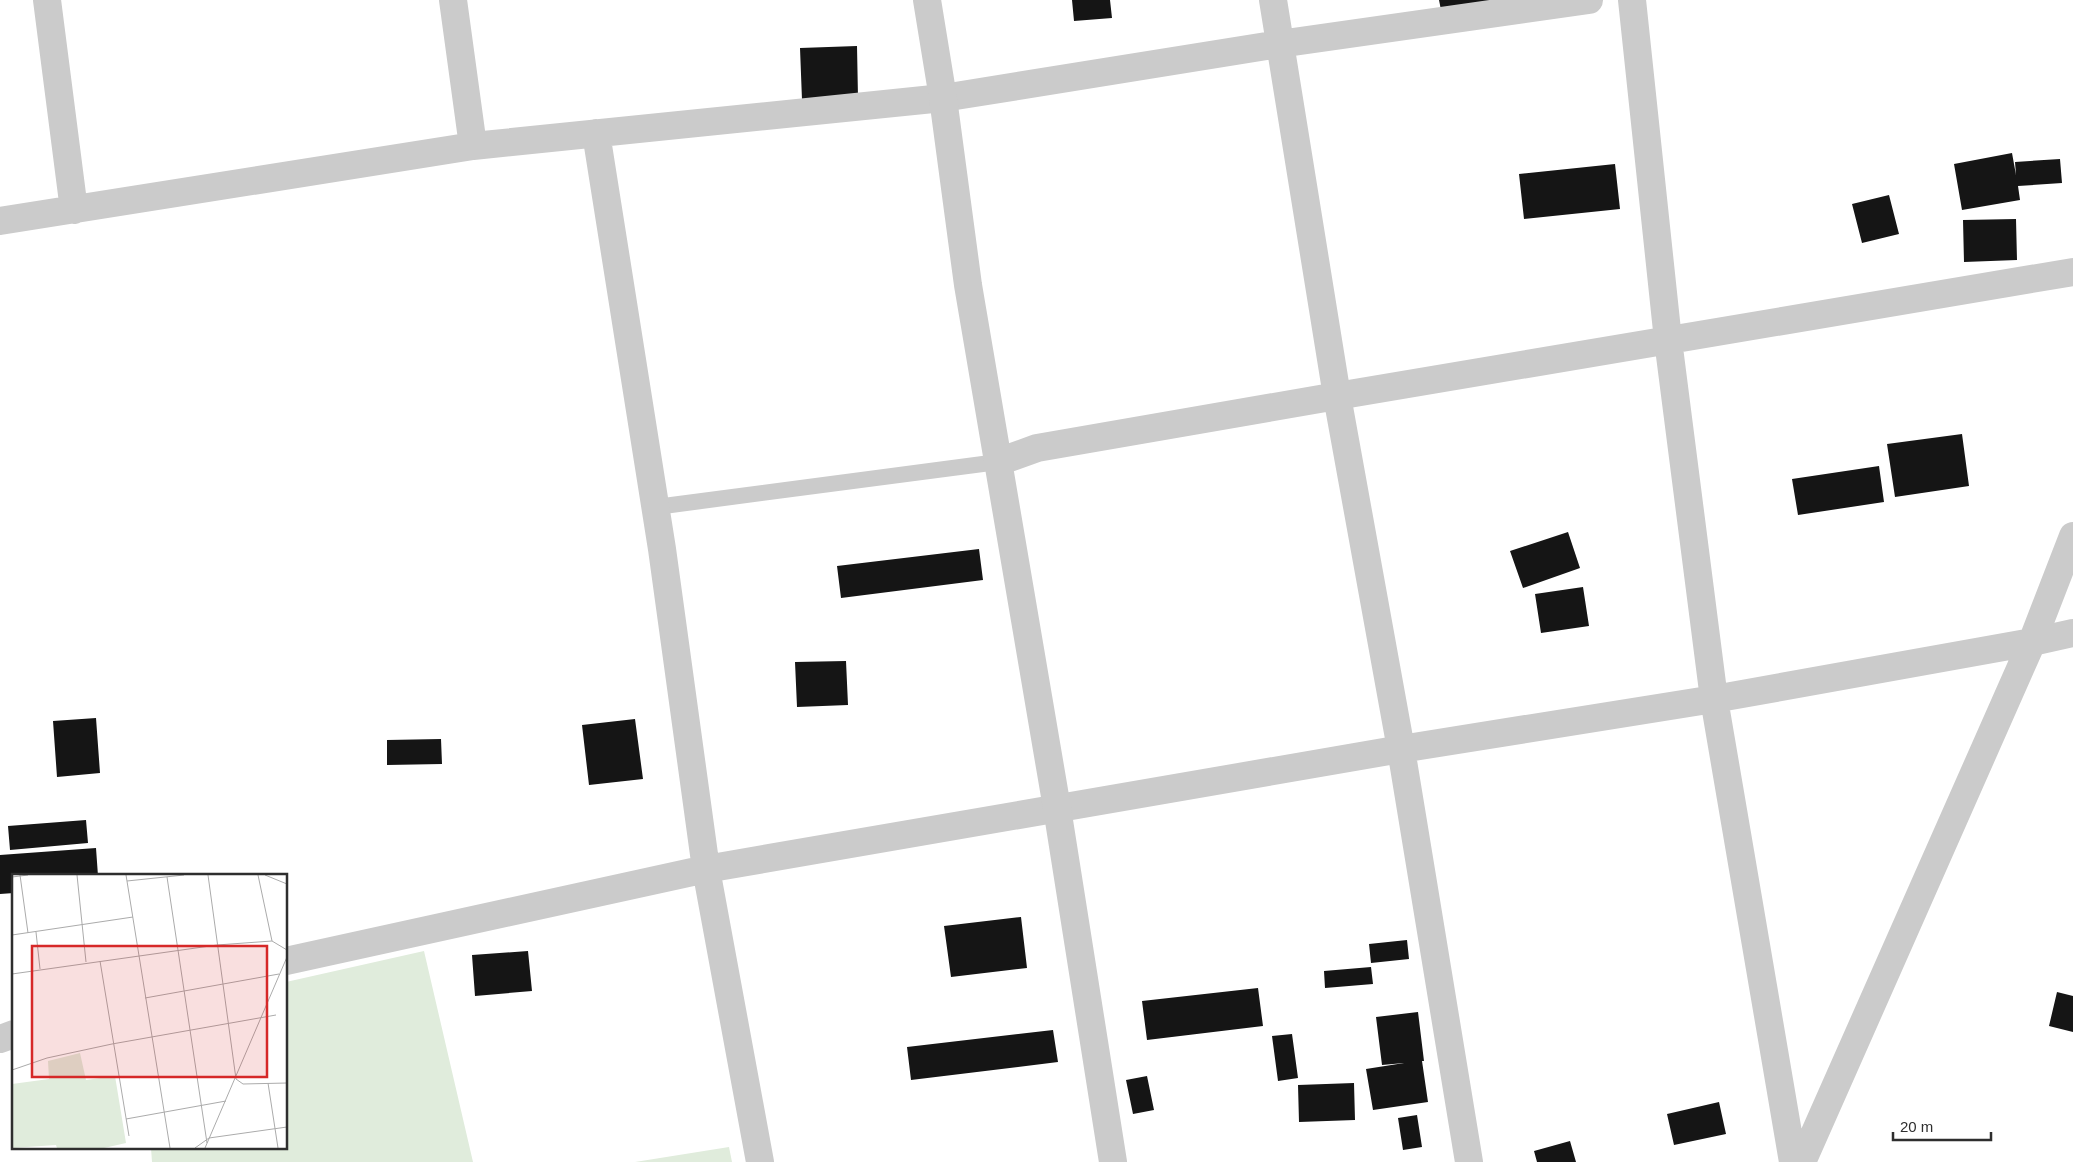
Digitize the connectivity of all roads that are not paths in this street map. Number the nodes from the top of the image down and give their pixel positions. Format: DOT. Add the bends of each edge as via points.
graph roads {
  1 [pos="47,0"];
  2 [pos="452,0"];
  3 [pos="927,0"];
  4 [pos="1273,0"];
  5 [pos="1589,0"];
  6 [pos="1632,0"];
  7 [pos="1279,44"];
  8 [pos="943,98"];
  9 [pos="596,134"];
  10 [pos="473,146"];
  11 [pos="74,210"];
  12 [pos="0,221"];
  13 [pos="2073,272"];
  14 [pos="1668,340"];
  15 [pos="1337,396"];
  16 [pos="998,462"];
  17 [pos="656,507"];
  18 [pos="2073,536"];
  19 [pos="2073,633"];
  20 [pos="2032,642"];
  21 [pos="1714,699"];
  22 [pos="1401,749"];
  23 [pos="1056,808"];
  24 [pos="706,869"];
  25 [pos="288,961"];
  26 [pos="12,1035"];
  27 [pos="0,1039"];
  28 [pos="760,1162"];
  29 [pos="1113,1162"];
  30 [pos="1469,1162"];
  31 [pos="1793,1162"];
  32 [pos="1802,1162"];
  1 -- 11 [label="street"];
  2 -- 10 [label="street"];
  3 -- 8 [label="street"];
  4 -- 7 [label="street"];
  5 -- 7 [label="street"];
  6 -- 14 [label="street"];
  7 -- 8 [label="street"];
  7 -- 15 [label="street"];
  8 -- 9 [label="street"];
  8 -- 16 [label="street" via="968,285"];
  9 -- 10 [label="street"];
  9 -- 17 [label="street"];
  10 -- 11 [label="street"];
  11 -- 12 [label="street"];
  13 -- 14 [label="street"];
  14 -- 15 [label="street"];
  14 -- 21 [label="street"];
  15 -- 16 [label="street" via="1037,448"];
  15 -- 22 [label="street"];
  16 -- 17 [label="lane"];
  16 -- 23 [label="street"];
  17 -- 24 [label="street"];
  18 -- 20 [label="street"];
  19 -- 20 [label="street"];
  20 -- 21 [label="street"];
  20 -- 32 [label="street"];
  21 -- 22 [label="street"];
  21 -- 31 [label="street"];
  22 -- 23 [label="street"];
  22 -- 30 [label="street"];
  23 -- 24 [label="street"];
  23 -- 29 [label="street"];
  24 -- 25 [label="street"];
  24 -- 28 [label="street"];
  26 -- 27 [label="street"];
}
